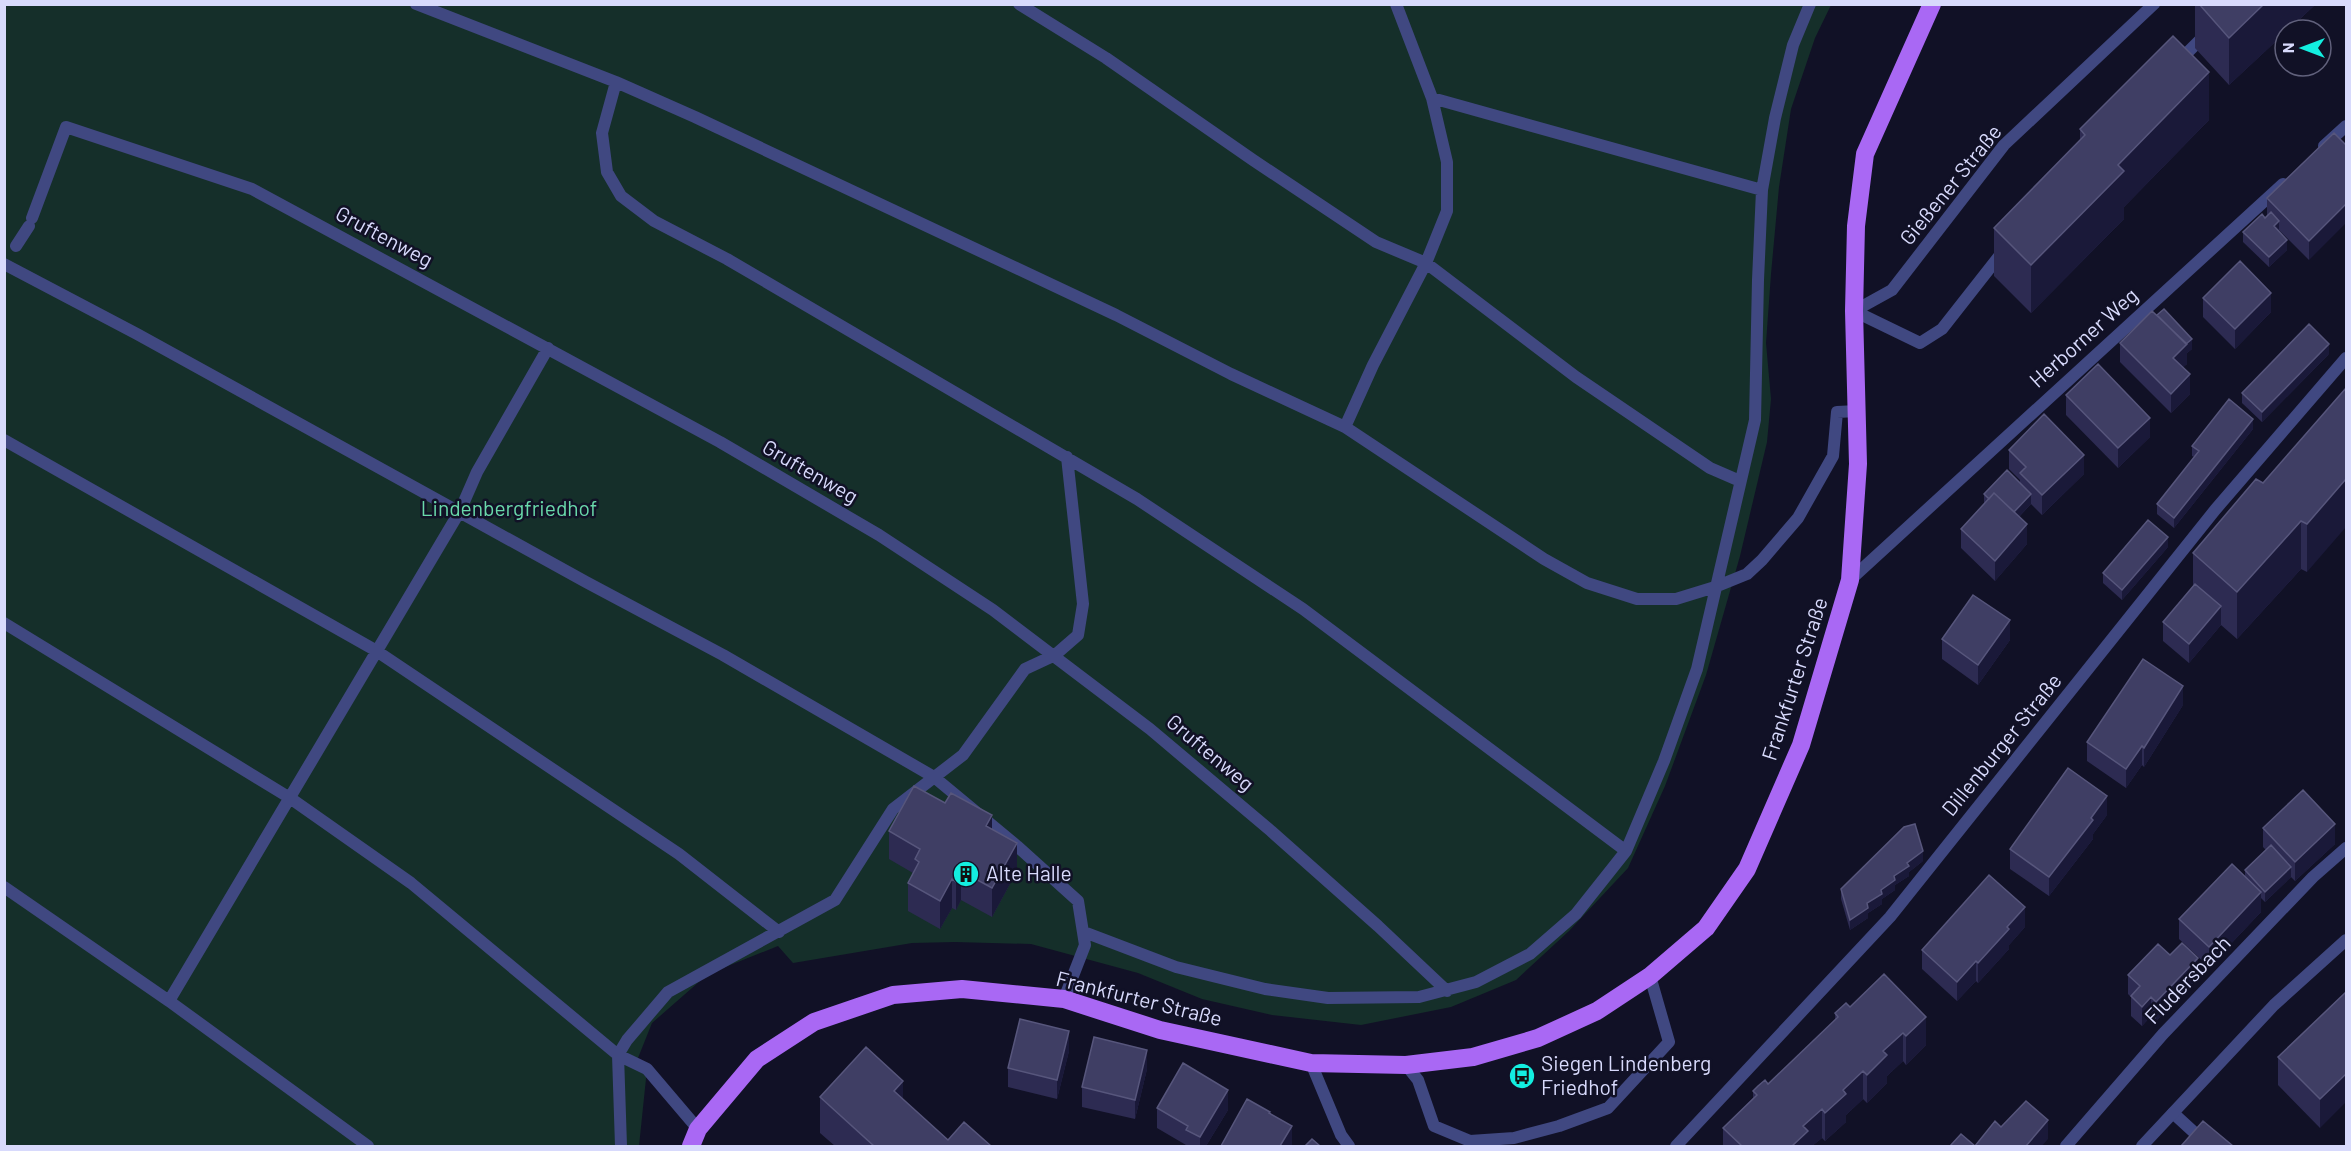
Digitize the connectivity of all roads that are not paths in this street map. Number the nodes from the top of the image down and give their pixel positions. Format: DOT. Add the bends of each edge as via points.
graph roads {
  1 [pos="416,4"];
  2 [pos="1019,4"];
  3 [pos="1396,4"];
  4 [pos="1810,4"];
  5 [pos="1932,4"];
  6 [pos="2154,4"];
  7 [pos="2212,28"];
  8 [pos="2171,69"];
  9 [pos="616,82"];
  10 [pos="1432,98"];
  11 [pos="2346,126"];
  12 [pos="2312,158"];
  13 [pos="2294,174"];
  14 [pos="1762,190"];
  15 [pos="2016,237"];
  16 [pos="9,260"];
  17 [pos="1426,263"];
  18 [pos="1854,311"];
  19 [pos="548,348"];
  20 [pos="2346,358"];
  21 [pos="1857,411"];
  22 [pos="1345,427"];
  23 [pos="4,440"];
  24 [pos="1067,458"];
  25 [pos="1740,481"];
  26 [pos="460,511"];
  27 [pos="1850,580"];
  28 [pos="1715,587"];
  29 [pos="4,623"];
  30 [pos="375,650"];
  31 [pos="1055,655"];
  32 [pos="934,777"];
  33 [pos="290,798"];
  34 [pos="2346,848"];
  35 [pos="1626,851"];
  36 [pos="4,887"];
  37 [pos="779,932"];
  38 [pos="1084,932"];
  39 [pos="2346,940"];
  40 [pos="1650,976"];
  41 [pos="1447,991"];
  42 [pos="1064,999"];
  43 [pos="169,1001"];
  44 [pos="618,1055"];
  45 [pos="1311,1063"];
  46 [pos="1406,1065"];
  47 [pos="2173,1113"];
  48 [pos="695,1138"];
  49 [pos="368,1146"];
  50 [pos="621,1146"];
  51 [pos="1349,1146"];
  52 [pos="1676,1146"];
  53 [pos="2066,1146"];
  54 [pos="2142,1146"];
  55 [pos="2209,1146"];
  1 -- 9 [label="street"];
  2 -- 17 [label="street" via="1106,58 1376,242"];
  3 -- 10 [label="street"];
  4 -- 14 [label="street" via="1794,45 1775,118"];
  5 -- 18 [label="main road, Frankfurter Straße" via="1865,154 1856,226"];
  6 -- 18 [label="street, Gießener Straße" via="2004,145 1892,290"];
  7 -- 8 [label="street"];
  9 -- 22 [label="street" via="1116,315"];
  9 -- 24 [label="street" via="602,134 607,172 621,196 654,221 727,259"];
  10 -- 14 [label="street"];
  10 -- 17 [label="street" via="1447,162 1447,211"];
  11 -- 12 [label="street"];
  13 -- 27 [label="street, Herborner Weg"];
  14 -- 25 [label="street" via="1755,420"];
  15 -- 18 [label="street" via="1942,329 1920,343"];
  16 -- 19 [label="street, Gruftenweg" via="30,222 66,127 252,189"];
  16 -- 26 [label="street"];
  17 -- 22 [label="street"];
  17 -- 25 [label="street" via="1576,377 1710,468"];
  18 -- 21 [label="main road, Frankfurter Straße"];
  19 -- 26 [label="street" via="477,472"];
  19 -- 31 [label="street, Gruftenweg" via="879,535"];
  20 -- 52 [label="street, Dillenburger Straße" via="2215,510 1890,917"];
  21 -- 27 [label="main road, Frankfurter Straße" via="1858,464"];
  21 -- 28 [label="street" via="1837,412 1833,456 1798,518 1747,574"];
  22 -- 28 [label="street" via="1544,559 1587,583 1637,599 1676,599"];
  23 -- 30 [label="street"];
  24 -- 31 [label="street" via="1083,604 1078,635"];
  24 -- 35 [label="street" via="1137,499 1303,609"];
  25 -- 28 [label="street"];
  26 -- 30 [label="street"];
  26 -- 32 [label="street" via="723,655"];
  27 -- 40 [label="main road, Frankfurter Straße" via="1801,745 1747,870 1706,928"];
  28 -- 35 [label="street" via="1696,669 1664,761"];
  29 -- 33 [label="street"];
  30 -- 33 [label="street"];
  30 -- 37 [label="street" via="679,854"];
  31 -- 32 [label="street" via="1025,669 963,754"];
  31 -- 41 [label="street, Gruftenweg" via="1271,831"];
  32 -- 37 [label="street" via="893,809 835,900"];
  32 -- 38 [label="street" via="1078,901"];
  33 -- 43 [label="street"];
  33 -- 44 [label="street" via="411,883"];
  34 -- 53 [label="street, Fludersbach" via="2313,877 2163,1034"];
  35 -- 41 [label="street" via="1576,914 1530,954 1476,982"];
  36 -- 43 [label="street"];
  37 -- 44 [label="street" via="668,992"];
  38 -- 41 [label="street" via="1176,967 1265,989 1328,998 1375,999"];
  38 -- 42 [label="street" via="1085,945"];
  39 -- 47 [label="street" via="2274,1005"];
  40 -- 46 [label="main road, Frankfurter Straße" via="1597,1011 1538,1038 1473,1057"];
  40 -- 46 [label="street" via="1668,1042 1608,1107 1559,1126 1514,1138 1470,1142 1434,1126 1418,1080"];
  42 -- 45 [label="main road, Frankfurter Straße" via="1160,1030"];
  42 -- 48 [label="main road, Frankfurter Straße" via="962,989 893,995 814,1022 757,1059"];
  43 -- 49 [label="street"];
  44 -- 48 [label="street" via="647,1069"];
  44 -- 50 [label="street"];
  45 -- 46 [label="main road, Frankfurter Straße"];
  45 -- 51 [label="street"];
  47 -- 54 [label="street"];
  47 -- 55 [label="street"];
}
